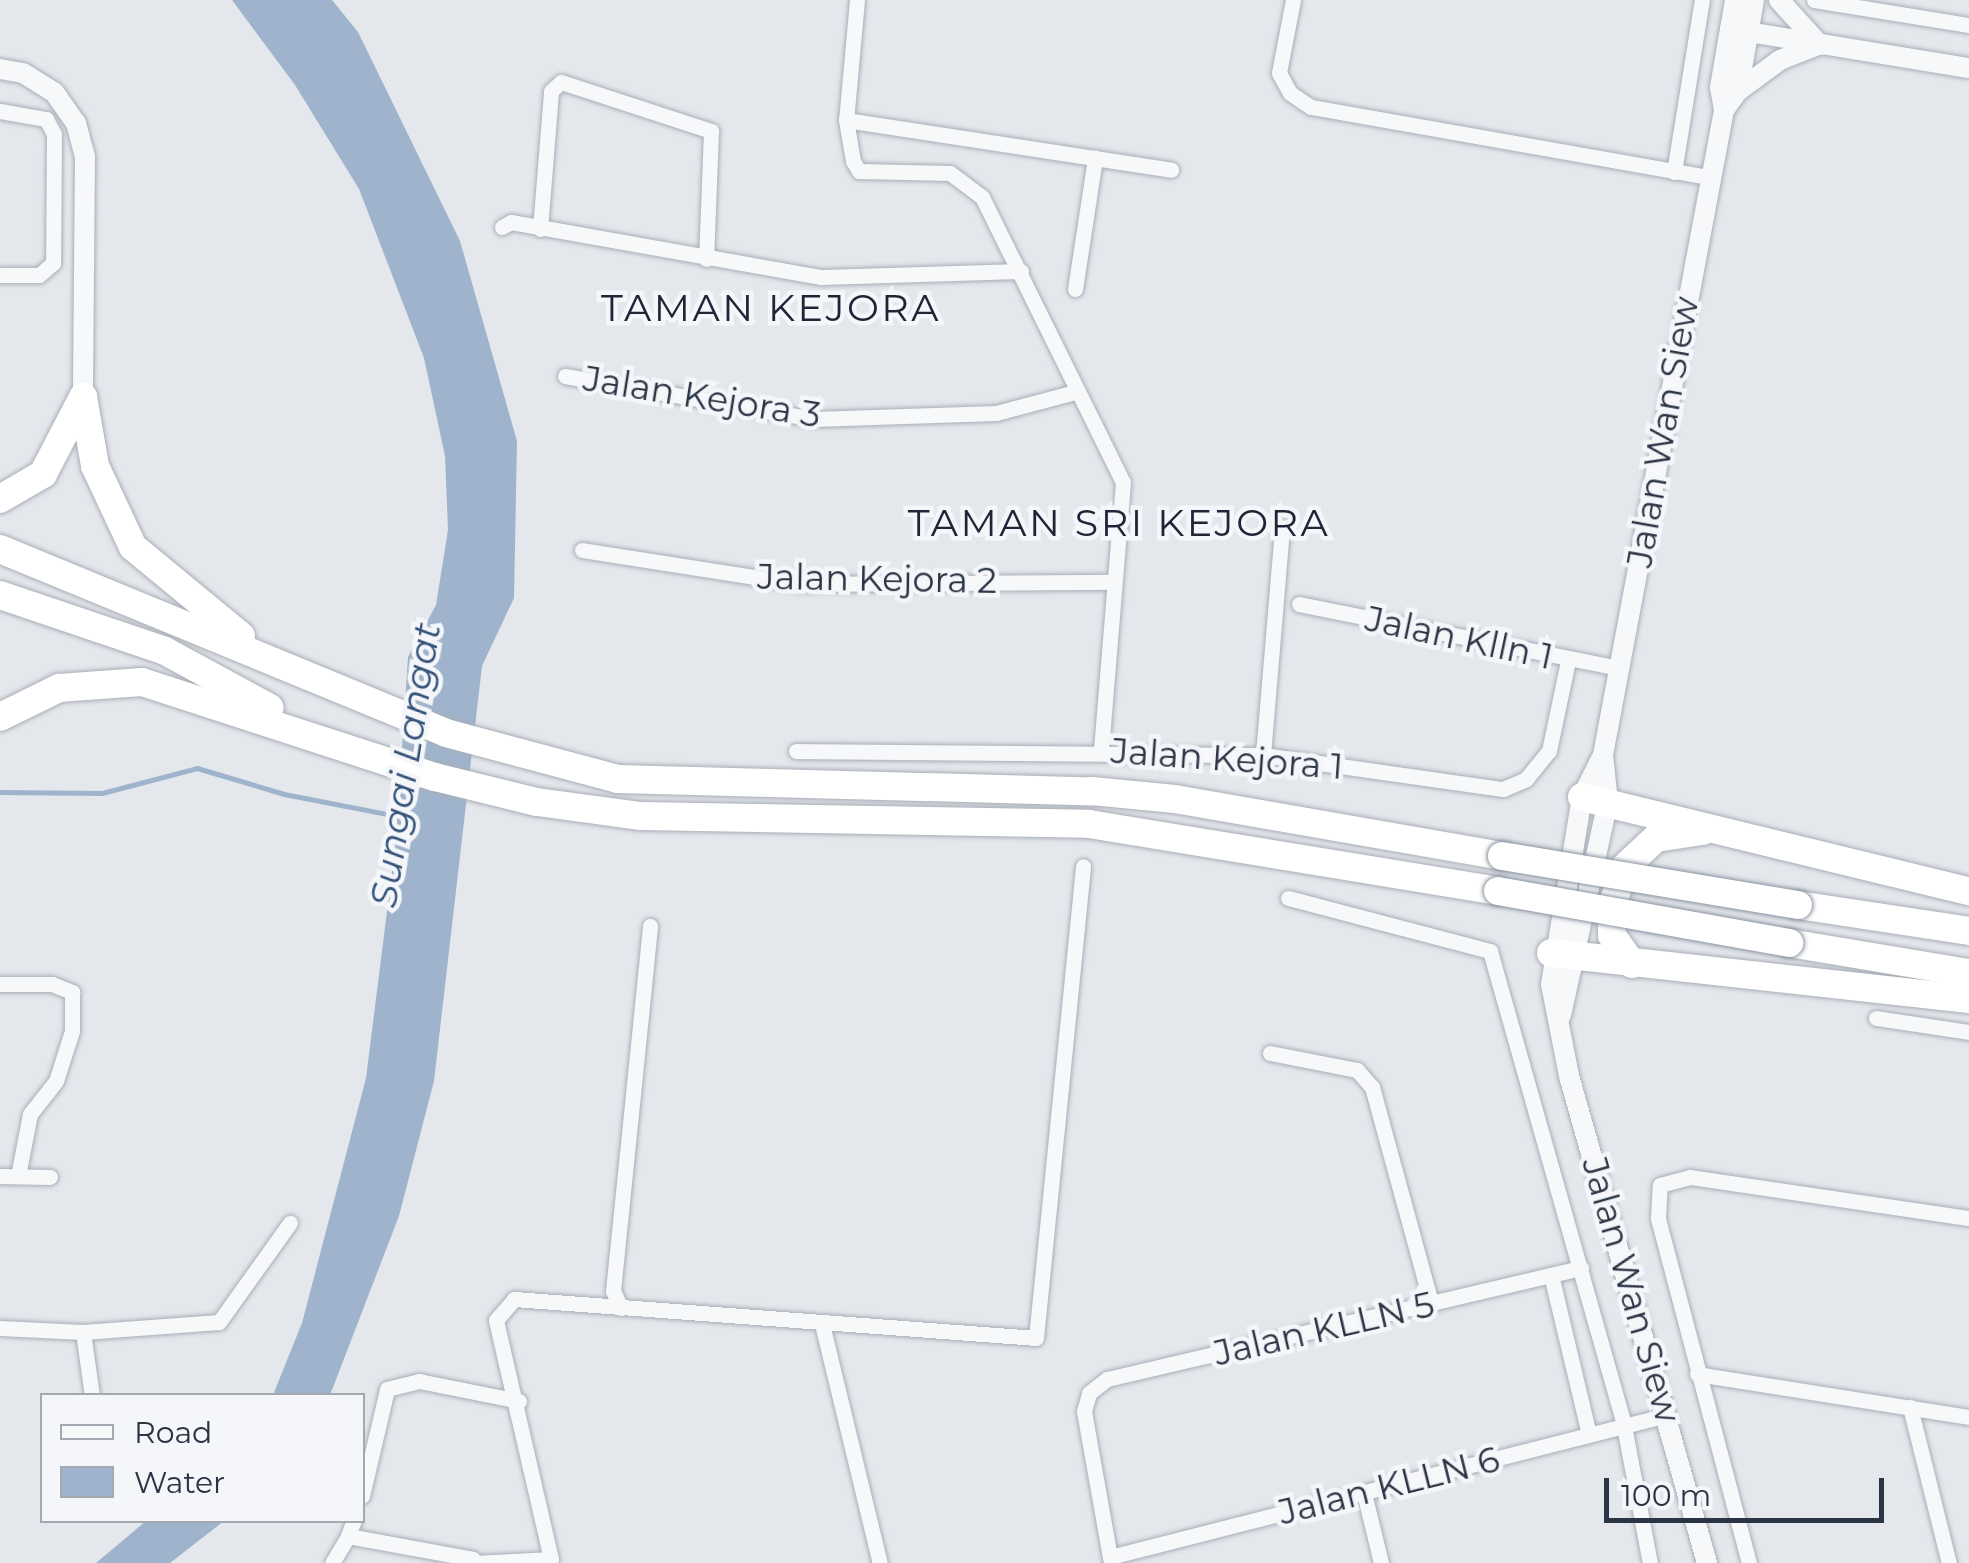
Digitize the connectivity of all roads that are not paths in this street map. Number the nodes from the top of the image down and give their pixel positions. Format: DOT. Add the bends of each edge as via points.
graph roads {
  1 [pos="858,0"];
  2 [pos="1293,0"];
  3 [pos="1702,0"];
  4 [pos="1735,0"];
  5 [pos="1754,0"];
  6 [pos="1779,0"];
  7 [pos="1814,0"];
  8 [pos="1969,25"];
  9 [pos="1740,30"];
  10 [pos="1820,45"];
  11 [pos="0,68"];
  12 [pos="1969,68"];
  13 [pos="1738,91"];
  14 [pos="0,110"];
  15 [pos="1724,110"];
  16 [pos="846,120"];
  17 [pos="1095,158"];
  18 [pos="1171,170"];
  19 [pos="1674,172"];
  20 [pos="1710,177"];
  21 [pos="502,226"];
  22 [pos="540,229"];
  23 [pos="706,258"];
  24 [pos="1021,271"];
  25 [pos="0,275"];
  26 [pos="1075,289"];
  27 [pos="565,376"];
  28 [pos="1075,392"];
  29 [pos="84,396"];
  30 [pos="0,499"];
  31 [pos="1282,528"];
  32 [pos="0,549"];
  33 [pos="582,550"];
  34 [pos="1114,582"];
  35 [pos="0,594"];
  36 [pos="1300,604"];
  37 [pos="1568,661"];
  38 [pos="277,666"];
  39 [pos="1620,668"];
  40 [pos="0,717"];
  41 [pos="320,735"];
  42 [pos="1101,749"];
  43 [pos="796,751"];
  44 [pos="1263,754"];
  45 [pos="1595,799"];
  46 [pos="1764,836"];
  47 [pos="1083,866"];
  48 [pos="1969,891"];
  49 [pos="1288,898"];
  50 [pos="650,926"];
  51 [pos="1969,931"];
  52 [pos="1564,955"];
  53 [pos="1632,964"];
  54 [pos="1969,973"];
  55 [pos="0,984"];
  56 [pos="1969,999"];
  57 [pos="1876,1018"];
  58 [pos="1969,1032"];
  59 [pos="1270,1053"];
  60 [pos="0,1176"];
  61 [pos="18,1176"];
  62 [pos="50,1177"];
  63 [pos="1969,1218"];
  64 [pos="290,1223"];
  65 [pos="1580,1268"];
  66 [pos="1551,1275"];
  67 [pos="613,1291"];
  68 [pos="1431,1303"];
  69 [pos="600,1306"];
  70 [pos="622,1308"];
  71 [pos="822,1324"];
  72 [pos="0,1328"];
  73 [pos="83,1332"];
  74 [pos="1698,1374"];
  75 [pos="92,1393"];
  76 [pos="519,1401"];
  77 [pos="1910,1407"];
  78 [pos="1667,1416"];
  79 [pos="1969,1417"];
  80 [pos="1624,1426"];
  81 [pos="1589,1436"];
  82 [pos="365,1484"];
  83 [pos="1364,1492"];
  84 [pos="351,1528"];
  85 [pos="1111,1560"];
  86 [pos="474,1561"];
  87 [pos="332,1563"];
  88 [pos="880,1563"];
  89 [pos="1380,1563"];
  90 [pos="1650,1563"];
  91 [pos="1707,1563"];
  92 [pos="1748,1563"];
  93 [pos="1949,1563"];
  1 -- 16 [label="street"];
  2 -- 19 [label="street" via="1279,73 1290,94 1310,107"];
  3 -- 19 [label="street"];
  4 -- 9 [label="street, Jalan Wan Siew"];
  5 -- 9 [label="street, Jalan Wan Siew"];
  6 -- 10 [label="street"];
  7 -- 8 [label="street"];
  9 -- 10 [label="street"];
  9 -- 13 [label="street, Jalan Wan Siew"];
  9 -- 15 [label="street, Jalan Wan Siew" via="1720,87"];
  10 -- 12 [label="street"];
  10 -- 13 [label="street" via="1780,60"];
  11 -- 29 [label="street" via="23,73 64,102 85,158"];
  13 -- 15 [label="street, Jalan Wan Siew"];
  14 -- 25 [label="street" via="46,119 54,134 53,263 39,276"];
  15 -- 20 [label="street, Jalan Wan Siew"];
  16 -- 17 [label="street"];
  16 -- 24 [label="street" via="859,171 958,176 982,198"];
  17 -- 18 [label="street"];
  17 -- 26 [label="street"];
  19 -- 20 [label="street"];
  20 -- 39 [label="street, Jalan Wan Siew"];
  21 -- 22 [label="street"];
  22 -- 23 [label="street"];
  22 -- 23 [label="street" via="554,86 562,82 711,131"];
  23 -- 24 [label="street" via="821,277"];
  24 -- 28 [label="street"];
  27 -- 28 [label="street, Jalan Kejora 3" via="813,419 996,413"];
  28 -- 34 [label="street" via="1123,482"];
  29 -- 30 [label="highway" via="44,474"];
  29 -- 38 [label="highway" via="94,466 133,547"];
  31 -- 44 [label="street"];
  32 -- 38 [label="highway" via="165,612"];
  33 -- 34 [label="street, Jalan Kejora 2" via="800,584"];
  34 -- 42 [label="street"];
  35 -- 41 [label="highway" via="165,651"];
  36 -- 37 [label="street, Jalan Klln 1"];
  37 -- 39 [label="street, Jalan Klln 1"];
  37 -- 44 [label="street, Jalan Kejora 1" via="1548,751 1526,779 1504,789"];
  38 -- 51 [label="highway, bridge" via="446,732 618,779 1175,799"];
  39 -- 45 [label="street, Jalan Wan Siew"];
  40 -- 41 [label="highway" via="59,688 142,682"];
  41 -- 54 [label="highway, bridge" via="435,777 554,804 641,816 1089,824"];
  42 -- 43 [label="street, Jalan Kejora 1"];
  42 -- 44 [label="street, Jalan Kejora 1"];
  45 -- 46 [label="highway"];
  45 -- 52 [label="street, Jalan Wan Siew"];
  46 -- 48 [label="highway"];
  46 -- 53 [label="highway" via="1671,832 1634,854 1612,906 1612,935"];
  47 -- 71 [label="street" via="1042,1328 1024,1340"];
  49 -- 65 [label="street" via="1490,951"];
  50 -- 67 [label="street"];
  52 -- 53 [label="highway"];
  52 -- 78 [label="street, Jalan Wan Siew" via="1561,1015 1569,1076"];
  53 -- 56 [label="highway" via="1837,980"];
  55 -- 61 [label="street" via="52,984 72,992 72,1031 56,1080 30,1114"];
  57 -- 58 [label="street"];
  59 -- 68 [label="street" via="1357,1070 1372,1086"];
  60 -- 61 [label="street"];
  61 -- 62 [label="street"];
  63 -- 74 [label="street" via="1690,1177 1660,1185 1658,1218"];
  64 -- 73 [label="street" via="219,1322"];
  65 -- 66 [label="street, Jalan KLLN 5"];
  65 -- 80 [label="street"];
  66 -- 68 [label="street, Jalan KLLN 5"];
  66 -- 81 [label="street"];
  67 -- 69 [label="street"];
  67 -- 70 [label="street"];
  68 -- 85 [label="street, Jalan KLLN 5" via="1108,1380 1089,1393 1084,1412"];
  69 -- 70 [label="street"];
  69 -- 76 [label="street" via="514,1299 500,1307 496,1320"];
  70 -- 71 [label="street"];
  71 -- 88 [label="street"];
  72 -- 73 [label="street"];
  73 -- 75 [label="street"];
  74 -- 77 [label="street"];
  74 -- 92 [label="street"];
  76 -- 82 [label="street" via="419,1381 388,1389"];
  76 -- 86 [label="street" via="552,1559"];
  77 -- 79 [label="street"];
  77 -- 93 [label="street"];
  78 -- 80 [label="street, Jalan KLLN 6"];
  78 -- 91 [label="street, Jalan Wan Siew"];
  80 -- 81 [label="street, Jalan KLLN 6"];
  80 -- 90 [label="street"];
  81 -- 83 [label="street, Jalan KLLN 6"];
  83 -- 85 [label="street, Jalan KLLN 6"];
  83 -- 89 [label="street"];
  84 -- 86 [label="street"];
  84 -- 87 [label="street"];
}
